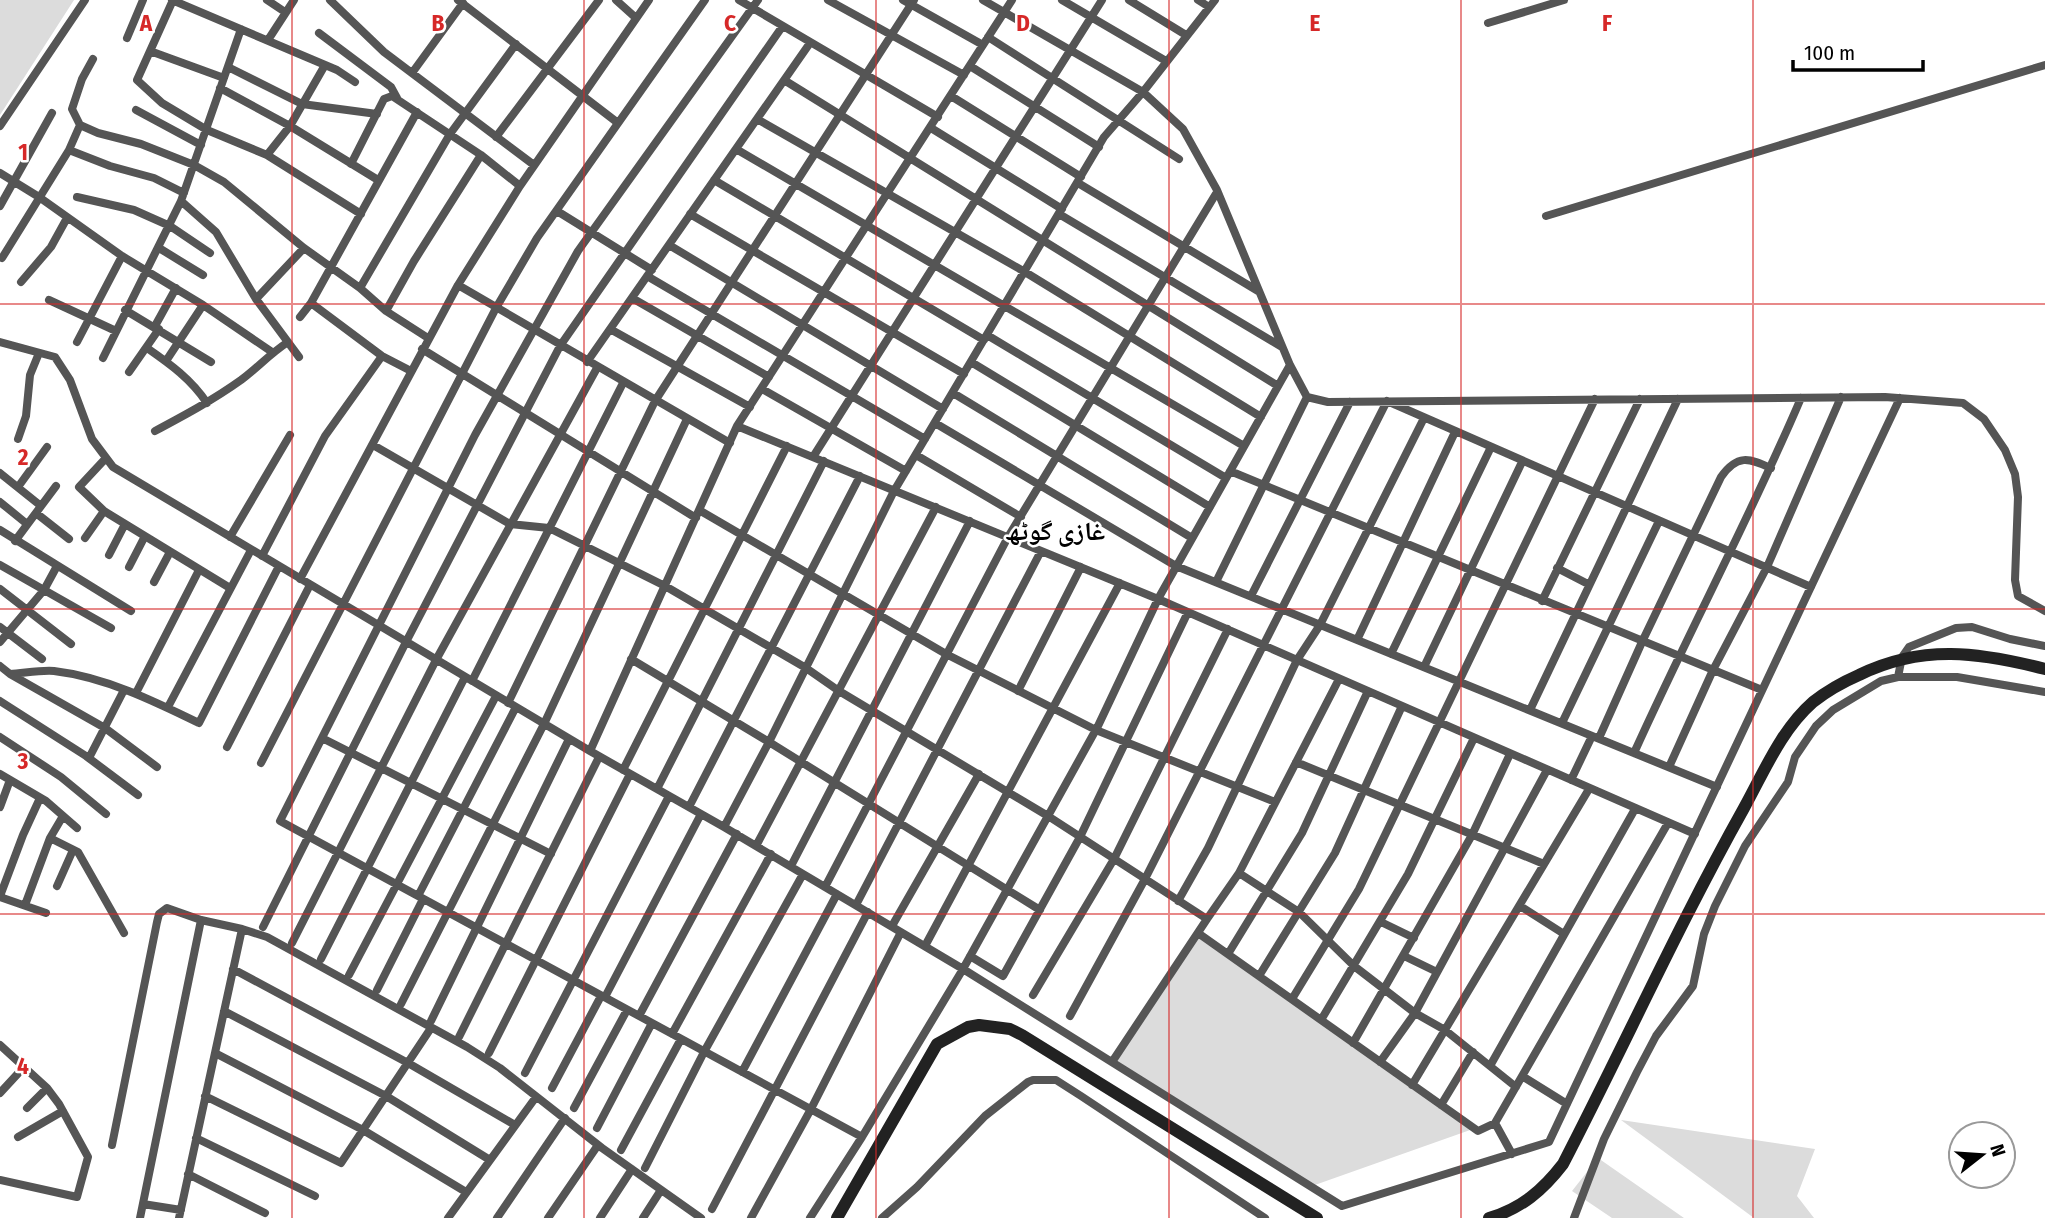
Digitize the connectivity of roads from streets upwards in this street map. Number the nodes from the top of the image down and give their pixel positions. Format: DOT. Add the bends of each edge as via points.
graph roads {
  1 [pos="85,0"];
  2 [pos="143,0"];
  3 [pos="172,0"];
  4 [pos="267,0"];
  5 [pos="293,0"];
  6 [pos="330,0"];
  7 [pos="599,0"];
  8 [pos="616,0"];
  9 [pos="649,0"];
  10 [pos="705,0"];
  11 [pos="739,0"];
  12 [pos="758,0"];
  13 [pos="828,0"];
  14 [pos="983,0"];
  15 [pos="1012,0"];
  16 [pos="1062,0"];
  17 [pos="1102,0"];
  18 [pos="1129,0"];
  19 [pos="1198,0"];
  20 [pos="1564,0"];
  21 [pos="909,1"];
  22 [pos="461,2"];
  23 [pos="1212,4"];
  24 [pos="751,8"];
  25 [pos="285,12"];
  26 [pos="1004,12"];
  27 [pos="1091,17"];
  28 [pos="636,18"];
  29 [pos="1488,23"];
  30 [pos="782,27"];
  31 [pos="241,29"];
  32 [pos="319,33"];
  33 [pos="891,35"];
  34 [pos="1186,35"];
  35 [pos="127,38"];
  36 [pos="268,40"];
  37 [pos="986,41"];
  38 [pos="810,43"];
  39 [pos="516,44"];
  40 [pos="1069,49"];
  41 [pos="150,51"];
  42 [pos="93,59"];
  43 [pos="1166,61"];
  44 [pos="325,65"];
  45 [pos="2045,65"];
  46 [pos="970,66"];
  47 [pos="228,67"];
  48 [pos="548,69"];
  49 [pos="412,73"];
  50 [pos="865,75"];
  51 [pos="964,75"];
  52 [pos="224,78"];
  53 [pos="1054,79"];
  54 [pos="784,80"];
  55 [pos="355,82"];
  56 [pos="220,88"];
  57 [pos="1143,92"];
  58 [pos="582,96"];
  59 [pos="951,96"];
  60 [pos="399,100"];
  61 [pos="302,104"];
  62 [pos="1035,107"];
  63 [pos="136,110"];
  64 [pos="417,112"];
  65 [pos="466,113"];
  66 [pos="52,114"];
  67 [pos="377,114"];
  68 [pos="840,115"];
  69 [pos="938,117"];
  70 [pos="757,119"];
  71 [pos="1119,121"];
  72 [pos="618,123"];
  73 [pos="80,125"];
  74 [pos="0,126"];
  75 [pos="290,126"];
  76 [pos="931,128"];
  77 [pos="207,130"];
  78 [pos="450,134"];
  79 [pos="1017,136"];
  80 [pos="496,137"];
  81 [pos="201,145"];
  82 [pos="1099,147"];
  83 [pos="736,149"];
  84 [pos="69,150"];
  85 [pos="816,152"];
  86 [pos="267,155"];
  87 [pos="481,155"];
  88 [pos="911,159"];
  89 [pos="1179,159"];
  90 [pos="351,164"];
  91 [pos="194,165"];
  92 [pos="534,165"];
  93 [pos="996,169"];
  94 [pos="0,173"];
  95 [pos="378,180"];
  96 [pos="714,180"];
  97 [pos="1079,180"];
  98 [pos="14,183"];
  99 [pos="796,184"];
  100 [pos="520,186"];
  101 [pos="1217,192"];
  102 [pos="888,194"];
  103 [pos="76,197"];
  104 [pos="182,197"];
  105 [pos="39,198"];
  106 [pos="976,200"];
  107 [pos="0,206"];
  108 [pos="557,211"];
  109 [pos="1061,211"];
  110 [pos="361,214"];
  111 [pos="691,214"];
  112 [pos="775,216"];
  113 [pos="1546,216"];
  114 [pos="67,218"];
  115 [pos="868,225"];
  116 [pos="170,226"];
  117 [pos="592,232"];
  118 [pos="956,233"];
  119 [pos="1043,241"];
  120 [pos="669,245"];
  121 [pos="1184,247"];
  122 [pos="159,248"];
  123 [pos="304,248"];
  124 [pos="752,250"];
  125 [pos="210,253"];
  126 [pos="624,253"];
  127 [pos="122,256"];
  128 [pos="2,258"];
  129 [pos="846,258"];
  130 [pos="935,264"];
  131 [pos="331,267"];
  132 [pos="147,270"];
  133 [pos="1025,272"];
  134 [pos="650,273"];
  135 [pos="203,275"];
  136 [pos="1166,277"];
  137 [pos="21,282"];
  138 [pos="732,283"];
  139 [pos="457,285"];
  140 [pos="176,288"];
  141 [pos="360,288"];
  142 [pos="824,292"];
  143 [pos="1259,292"];
  144 [pos="632,298"];
  145 [pos="914,298"];
  146 [pos="256,299"];
  147 [pos="49,300"];
  148 [pos="311,303"];
  149 [pos="202,304"];
  150 [pos="1005,304"];
  151 [pos="1148,306"];
  152 [pos="496,308"];
  153 [pos="125,310"];
  154 [pos="386,310"];
  155 [pos="712,314"];
  156 [pos="299,317"];
  157 [pos="89,319"];
  158 [pos="803,325"];
  159 [pos="157,328"];
  160 [pos="610,329"];
  161 [pos="534,330"];
  162 [pos="116,331"];
  163 [pos="892,332"];
  164 [pos="698,336"];
  165 [pos="985,337"];
  166 [pos="1130,337"];
  167 [pos="428,338"];
  168 [pos="0,342"];
  169 [pos="77,342"];
  170 [pos="178,342"];
  171 [pos="288,342"];
  172 [pos="560,346"];
  173 [pos="1282,346"];
  174 [pos="146,348"];
  175 [pos="422,349"];
  176 [pos="272,352"];
  177 [pos="39,353"];
  178 [pos="382,356"];
  179 [pos="783,356"];
  180 [pos="299,357"];
  181 [pos="103,358"];
  182 [pos="166,361"];
  183 [pos="211,362"];
  184 [pos="587,362"];
  185 [pos="971,362"];
  186 [pos="678,366"];
  187 [pos="871,366"];
  188 [pos="1290,366"];
  189 [pos="1111,367"];
  190 [pos="597,368"];
  191 [pos="411,371"];
  192 [pos="129,372"];
  193 [pos="463,372"];
  194 [pos="964,374"];
  195 [pos="769,377"];
  196 [pos="623,383"];
  197 [pos="1278,386"];
  198 [pos="762,389"];
  199 [pos="953,393"];
  200 [pos="498,394"];
  201 [pos="851,396"];
  202 [pos="1307,397"];
  203 [pos="1841,397"];
  204 [pos="1093,398"];
  205 [pos="1801,398"];
  206 [pos="1900,398"];
  207 [pos="1595,399"];
  208 [pos="1640,399"];
  209 [pos="1678,399"];
  210 [pos="655,401"];
  211 [pos="1387,401"];
  212 [pos="1350,402"];
  213 [pos="207,404"];
  214 [pos="750,407"];
  215 [pos="943,409"];
  216 [pos="525,411"];
  217 [pos="1261,417"];
  218 [pos="1424,418"];
  219 [pos="687,419"];
  220 [pos="935,423"];
  221 [pos="737,426"];
  222 [pos="1076,426"];
  223 [pos="831,428"];
  224 [pos="155,431"];
  225 [pos="1455,432"];
  226 [pos="561,433"];
  227 [pos="290,435"];
  228 [pos="19,439"];
  229 [pos="925,439"];
  230 [pos="730,443"];
  231 [pos="373,444"];
  232 [pos="787,446"];
  233 [pos="1244,446"];
  234 [pos="47,447"];
  235 [pos="1491,447"];
  236 [pos="589,450"];
  237 [pos="916,455"];
  238 [pos="1058,456"];
  239 [pos="813,457"];
  240 [pos="106,458"];
  241 [pos="824,461"];
  242 [pos="1522,461"];
  243 [pos="1771,468"];
  244 [pos="413,469"];
  245 [pos="621,471"];
  246 [pos="906,471"];
  247 [pos="0,473"];
  248 [pos="1228,474"];
  249 [pos="860,476"];
  250 [pos="1557,477"];
  251 [pos="1040,485"];
  252 [pos="1264,485"];
  253 [pos="57,486"];
  254 [pos="18,487"];
  255 [pos="448,488"];
  256 [pos="653,491"];
  257 [pos="894,491"];
  258 [pos="1594,493"];
  259 [pos="1300,500"];
  260 [pos="0,502"];
  261 [pos="477,505"];
  262 [pos="1210,507"];
  263 [pos="936,508"];
  264 [pos="1628,508"];
  265 [pos="39,509"];
  266 [pos="104,511"];
  267 [pos="1331,513"];
  268 [pos="698,514"];
  269 [pos="1021,517"];
  270 [pos="970,521"];
  271 [pos="1659,521"];
  272 [pos="27,524"];
  273 [pos="125,524"];
  274 [pos="510,524"];
  275 [pos="549,528"];
  276 [pos="1368,528"];
  277 [pos="0,530"];
  278 [pos="742,535"];
  279 [pos="1694,535"];
  280 [pos="145,536"];
  281 [pos="230,537"];
  282 [pos="1008,537"];
  283 [pos="85,538"];
  284 [pos="1192,538"];
  285 [pos="69,539"];
  286 [pos="15,541"];
  287 [pos="1403,543"];
  288 [pos="585,546"];
  289 [pos="251,550"];
  290 [pos="1041,551"];
  291 [pos="170,552"];
  292 [pos="1731,552"];
  293 [pos="108,555"];
  294 [pos="776,555"];
  295 [pos="262,556"];
  296 [pos="1437,557"];
  297 [pos="620,563"];
  298 [pos="0,565"];
  299 [pos="57,566"];
  300 [pos="279,566"];
  301 [pos="1176,566"];
  302 [pos="128,567"];
  303 [pos="1081,567"];
  304 [pos="1767,567"];
  305 [pos="1558,568"];
  306 [pos="199,570"];
  307 [pos="1470,571"];
  308 [pos="809,574"];
  309 [pos="300,579"];
  310 [pos="154,582"];
  311 [pos="1216,582"];
  312 [pos="1120,583"];
  313 [pos="1588,584"];
  314 [pos="310,585"];
  315 [pos="665,586"];
  316 [pos="1505,586"];
  317 [pos="1811,587"];
  318 [pos="230,588"];
  319 [pos="0,589"];
  320 [pos="44,590"];
  321 [pos="844,592"];
  322 [pos="1251,596"];
  323 [pos="1158,599"];
  324 [pos="1542,601"];
  325 [pos="342,604"];
  326 [pos="26,609"];
  327 [pos="704,610"];
  328 [pos="1283,610"];
  329 [pos="131,611"];
  330 [pos="2045,611"];
  331 [pos="1188,612"];
  332 [pos="1574,614"];
  333 [pos="879,615"];
  334 [pos="1320,625"];
  335 [pos="379,626"];
  336 [pos="111,628"];
  337 [pos="1608,628"];
  338 [pos="1228,629"];
  339 [pos="4,630"];
  340 [pos="738,630"];
  341 [pos="911,634"];
  342 [pos="1357,640"];
  343 [pos="0,642"];
  344 [pos="406,642"];
  345 [pos="1642,642"];
  346 [pos="71,644"];
  347 [pos="1263,645"];
  348 [pos="2045,646"];
  349 [pos="770,649"];
  350 [pos="946,654"];
  351 [pos="1391,654"];
  352 [pos="1677,656"];
  353 [pos="1902,657"];
  354 [pos="42,659"];
  355 [pos="631,659"];
  356 [pos="436,660"];
  357 [pos="1297,660"];
  358 [pos="0,666"];
  359 [pos="1424,667"];
  360 [pos="806,668"];
  361 [pos="2045,669"];
  362 [pos="1713,670"];
  363 [pos="979,671"];
  364 [pos="10,674"];
  365 [pos="1898,677"];
  366 [pos="468,679"];
  367 [pos="1339,679"];
  368 [pos="1459,681"];
  369 [pos="668,682"];
  370 [pos="124,690"];
  371 [pos="1762,690"];
  372 [pos="839,691"];
  373 [pos="1018,691"];
  374 [pos="1368,691"];
  375 [pos="2045,692"];
  376 [pos="136,693"];
  377 [pos="496,696"];
  378 [pos="0,701"];
  379 [pos="702,702"];
  380 [pos="512,705"];
  381 [pos="1402,706"];
  382 [pos="168,708"];
  383 [pos="1052,708"];
  384 [pos="872,710"];
  385 [pos="1530,710"];
  386 [pos="733,721"];
  387 [pos="1439,723"];
  388 [pos="1562,723"];
  389 [pos="544,724"];
  390 [pos="105,728"];
  391 [pos="1096,730"];
  392 [pos="906,731"];
  393 [pos="0,737"];
  394 [pos="1596,737"];
  395 [pos="322,738"];
  396 [pos="1474,738"];
  397 [pos="569,739"];
  398 [pos="769,742"];
  399 [pos="1125,742"];
  400 [pos="227,747"];
  401 [pos="937,750"];
  402 [pos="590,751"];
  403 [pos="351,752"];
  404 [pos="1634,752"];
  405 [pos="1510,754"];
  406 [pos="599,757"];
  407 [pos="89,758"];
  408 [pos="1164,758"];
  409 [pos="1296,762"];
  410 [pos="261,763"];
  411 [pos="801,763"];
  412 [pos="157,767"];
  413 [pos="1669,767"];
  414 [pos="381,768"];
  415 [pos="1547,770"];
  416 [pos="627,772"];
  417 [pos="1199,772"];
  418 [pos="0,774"];
  419 [pos="979,774"];
  420 [pos="1329,776"];
  421 [pos="10,780"];
  422 [pos="1571,780"];
  423 [pos="411,783"];
  424 [pos="834,783"];
  425 [pos="1237,787"];
  426 [pos="1717,787"];
  427 [pos="657,789"];
  428 [pos="1589,789"];
  429 [pos="1364,790"];
  430 [pos="1008,792"];
  431 [pos="138,795"];
  432 [pos="669,796"];
  433 [pos="40,797"];
  434 [pos="442,799"];
  435 [pos="1275,802"];
  436 [pos="868,804"];
  437 [pos="1400,805"];
  438 [pos="0,807"];
  439 [pos="689,807"];
  440 [pos="463,809"];
  441 [pos="1634,809"];
  442 [pos="106,814"];
  443 [pos="701,814"];
  444 [pos="63,816"];
  445 [pos="1048,816"];
  446 [pos="1435,819"];
  447 [pos="899,823"];
  448 [pos="1668,823"];
  449 [pos="493,825"];
  450 [pos="724,827"];
  451 [pos="76,828"];
  452 [pos="737,834"];
  453 [pos="1695,834"];
  454 [pos="1472,835"];
  455 [pos="309,836"];
  456 [pos="1080,837"];
  457 [pos="50,838"];
  458 [pos="520,838"];
  459 [pos="756,846"];
  460 [pos="937,846"];
  461 [pos="1503,847"];
  462 [pos="73,850"];
  463 [pos="338,852"];
  464 [pos="551,854"];
  465 [pos="771,854"];
  466 [pos="1114,859"];
  467 [pos="1545,864"];
  468 [pos="968,865"];
  469 [pos="791,866"];
  470 [pos="367,868"];
  471 [pos="1239,873"];
  472 [pos="803,874"];
  473 [pos="1145,879"];
  474 [pos="397,884"];
  475 [pos="57,886"];
  476 [pos="825,887"];
  477 [pos="1007,889"];
  478 [pos="1268,891"];
  479 [pos="837,894"];
  480 [pos="0,896"];
  481 [pos="421,897"];
  482 [pos="1178,901"];
  483 [pos="24,905"];
  484 [pos="856,905"];
  485 [pos="1520,905"];
  486 [pos="1040,909"];
  487 [pos="448,912"];
  488 [pos="867,912"];
  489 [pos="1299,912"];
  490 [pos="46,913"];
  491 [pos="1208,919"];
  492 [pos="201,920"];
  493 [pos="1381,922"];
  494 [pos="892,926"];
  495 [pos="263,927"];
  496 [pos="476,928"];
  497 [pos="242,929"];
  498 [pos="901,932"];
  499 [pos="124,933"];
  500 [pos="1198,933"];
  501 [pos="1564,934"];
  502 [pos="1413,938"];
  503 [pos="1327,941"];
  504 [pos="292,943"];
  505 [pos="506,944"];
  506 [pos="925,946"];
  507 [pos="1228,954"];
  508 [pos="970,956"];
  509 [pos="1404,956"];
  510 [pos="321,959"];
  511 [pos="536,960"];
  512 [pos="1354,966"];
  513 [pos="233,969"];
  514 [pos="963,969"];
  515 [pos="1437,972"];
  516 [pos="349,975"];
  517 [pos="1259,976"];
  518 [pos="573,980"];
  519 [pos="1384,989"];
  520 [pos="377,990"];
  521 [pos="1033,995"];
  522 [pos="603,996"];
  523 [pos="1292,999"];
  524 [pos="401,1004"];
  525 [pos="627,1010"];
  526 [pos="224,1011"];
  527 [pos="1415,1013"];
  528 [pos="639,1016"];
  529 [pos="1070,1016"];
  530 [pos="1321,1020"];
  531 [pos="653,1023"];
  532 [pos="431,1025"];
  533 [pos="1445,1030"];
  534 [pos="672,1034"];
  535 [pos="459,1037"];
  536 [pos="681,1039"];
  537 [pos="1353,1043"];
  538 [pos="1,1048"];
  539 [pos="705,1052"];
  540 [pos="1474,1052"];
  541 [pos="215,1053"];
  542 [pos="489,1053"];
  543 [pos="1112,1062"];
  544 [pos="1380,1062"];
  545 [pos="408,1063"];
  546 [pos="1490,1066"];
  547 [pos="24,1067"];
  548 [pos="743,1072"];
  549 [pos="525,1073"];
  550 [pos="1522,1076"];
  551 [pos="1412,1085"];
  552 [pos="1516,1087"];
  553 [pos="47,1088"];
  554 [pos="552,1088"];
  555 [pos="775,1090"];
  556 [pos="0,1093"];
  557 [pos="205,1096"];
  558 [pos="386,1096"];
  559 [pos="536,1097"];
  560 [pos="1567,1104"];
  561 [pos="1441,1105"];
  562 [pos="27,1108"];
  563 [pos="574,1108"];
  564 [pos="811,1109"];
  565 [pos="63,1111"];
  566 [pos="565,1118"];
  567 [pos="1495,1123"];
  568 [pos="515,1125"];
  569 [pos="597,1128"];
  570 [pos="363,1130"];
  571 [pos="18,1136"];
  572 [pos="862,1137"];
  573 [pos="196,1138"];
  574 [pos="112,1144"];
  575 [pos="598,1145"];
  576 [pos="621,1150"];
  577 [pos="1512,1154"];
  578 [pos="490,1160"];
  579 [pos="645,1168"];
  580 [pos="632,1170"];
  581 [pos="188,1174"];
  582 [pos="0,1180"];
  583 [pos="661,1190"];
  584 [pos="466,1192"];
  585 [pos="315,1196"];
  586 [pos="143,1204"];
  587 [pos="712,1209"];
  588 [pos="265,1213"];
  589 [pos="180,1214"];
  590 [pos="139,1218"];
  591 [pos="448,1218"];
  592 [pos="497,1218"];
  593 [pos="548,1218"];
  594 [pos="600,1218"];
  595 [pos="643,1218"];
  596 [pos="701,1218"];
  597 [pos="751,1218"];
  598 [pos="810,1218"];
  599 [pos="837,1218"];
  600 [pos="882,1218"];
  601 [pos="1265,1218"];
  602 [pos="1317,1218"];
  603 [pos="1489,1218"];
  604 [pos="1574,1218"];
  1 -- 74 [label="street"];
  2 -- 35 [label="street"];
  3 -- 31 [label="street"];
  3 -- 41 [label="street"];
  4 -- 25 [label="street"];
  5 -- 25 [label="street"];
  6 -- 49 [label="street"];
  7 -- 48 [label="street"];
  8 -- 28 [label="street"];
  9 -- 28 [label="street"];
  10 -- 72 [label="street"];
  11 -- 24 [label="street"];
  12 -- 24 [label="street"];
  13 -- 33 [label="street"];
  14 -- 26 [label="street"];
  15 -- 26 [label="street"];
  16 -- 27 [label="street"];
  17 -- 27 [label="street"];
  18 -- 34 [label="street"];
  19 -- 23 [label="street"];
  20 -- 29 [label="street"];
  21 -- 33 [label="street"];
  21 -- 37 [label="street"];
  22 -- 39 [label="street"];
  22 -- 49 [label="street"];
  23 -- 34 [label="street"];
  24 -- 30 [label="street"];
  24 -- 117 [label="street"];
  25 -- 36 [label="street"];
  26 -- 37 [label="street"];
  26 -- 40 [label="street"];
  27 -- 40 [label="street"];
  27 -- 43 [label="street"];
  28 -- 58 [label="street"];
  30 -- 38 [label="street"];
  30 -- 126 [label="street"];
  31 -- 36 [label="street"];
  31 -- 47 [label="street"];
  32 -- 60 [label="street"];
  33 -- 50 [label="street"];
  33 -- 51 [label="street"];
  34 -- 43 [label="street"];
  36 -- 44 [label="street"];
  37 -- 46 [label="street"];
  37 -- 53 [label="street"];
  38 -- 50 [label="street"];
  38 -- 54 [label="street"];
  39 -- 48 [label="street"];
  39 -- 65 [label="street"];
  40 -- 53 [label="street"];
  40 -- 57 [label="street"];
  41 -- 52 [label="street"];
  41 -- 77 [label="street" via="137,80 162,103"];
  42 -- 73 [label="street" via="72,109"];
  43 -- 57 [label="street"];
  44 -- 55 [label="street"];
  44 -- 61 [label="street"];
  45 -- 113 [label="street"];
  46 -- 51 [label="street"];
  46 -- 62 [label="street"];
  47 -- 52 [label="street"];
  47 -- 61 [label="street"];
  48 -- 58 [label="street"];
  48 -- 80 [label="street"];
  49 -- 65 [label="street"];
  50 -- 68 [label="street"];
  50 -- 69 [label="street"];
  51 -- 59 [label="street"];
  52 -- 56 [label="street"];
  53 -- 62 [label="street"];
  53 -- 71 [label="street"];
  54 -- 68 [label="street"];
  54 -- 70 [label="street"];
  56 -- 75 [label="street"];
  56 -- 77 [label="street"];
  57 -- 71 [label="street"];
  57 -- 101 [label="street" via="1183,129"];
  58 -- 72 [label="street"];
  58 -- 92 [label="street"];
  59 -- 69 [label="street"];
  59 -- 79 [label="street"];
  60 -- 64 [label="street"];
  60 -- 67 [label="street" via="384,99"];
  61 -- 67 [label="street"];
  61 -- 75 [label="street"];
  62 -- 79 [label="street"];
  62 -- 82 [label="street"];
  63 -- 81 [label="street"];
  64 -- 78 [label="street"];
  64 -- 95 [label="street"];
  65 -- 78 [label="street"];
  65 -- 80 [label="street"];
  66 -- 98 [label="street"];
  67 -- 90 [label="street"];
  68 -- 85 [label="street"];
  68 -- 88 [label="street"];
  69 -- 76 [label="street"];
  70 -- 83 [label="street"];
  70 -- 85 [label="street"];
  71 -- 82 [label="street"];
  71 -- 89 [label="street"];
  72 -- 108 [label="street"];
  73 -- 84 [label="street"];
  73 -- 91 [label="street"];
  75 -- 86 [label="street"];
  75 -- 90 [label="street"];
  76 -- 88 [label="street"];
  76 -- 93 [label="street"];
  77 -- 81 [label="street"];
  77 -- 86 [label="street"];
  78 -- 87 [label="street"];
  78 -- 141 [label="street"];
  79 -- 93 [label="street"];
  79 -- 97 [label="street"];
  80 -- 92 [label="street"];
  81 -- 91 [label="street"];
  82 -- 97 [label="street"];
  83 -- 96 [label="street"];
  83 -- 99 [label="street"];
  84 -- 104 [label="street" via="154,178"];
  84 -- 105 [label="street"];
  85 -- 99 [label="street"];
  85 -- 102 [label="street"];
  86 -- 110 [label="street"];
  87 -- 100 [label="street"];
  87 -- 154 [label="street"];
  88 -- 102 [label="street"];
  88 -- 106 [label="street"];
  90 -- 95 [label="street"];
  91 -- 104 [label="street"];
  91 -- 123 [label="street" via="224,182"];
  92 -- 100 [label="street"];
  93 -- 106 [label="street"];
  93 -- 109 [label="street"];
  94 -- 98 [label="street"];
  95 -- 110 [label="street"];
  96 -- 111 [label="street"];
  96 -- 112 [label="street"];
  97 -- 109 [label="street"];
  97 -- 121 [label="street"];
  98 -- 105 [label="street"];
  98 -- 107 [label="street"];
  99 -- 112 [label="street"];
  99 -- 115 [label="street"];
  100 -- 139 [label="street"];
  101 -- 121 [label="street"];
  101 -- 143 [label="street"];
  102 -- 115 [label="street"];
  102 -- 118 [label="street"];
  103 -- 116 [label="street" via="134,210"];
  104 -- 116 [label="street"];
  104 -- 146 [label="street" via="216,232"];
  105 -- 114 [label="street"];
  105 -- 128 [label="street"];
  106 -- 118 [label="street"];
  106 -- 119 [label="street"];
  108 -- 117 [label="street"];
  108 -- 152 [label="street"];
  109 -- 119 [label="street"];
  109 -- 136 [label="street"];
  110 -- 131 [label="street"];
  111 -- 120 [label="street"];
  111 -- 124 [label="street"];
  112 -- 124 [label="street"];
  112 -- 129 [label="street"];
  114 -- 127 [label="street"];
  114 -- 137 [label="street" via="51,247"];
  115 -- 129 [label="street"];
  115 -- 130 [label="street"];
  116 -- 122 [label="street"];
  116 -- 125 [label="street"];
  117 -- 126 [label="street"];
  117 -- 161 [label="street"];
  118 -- 130 [label="street"];
  118 -- 133 [label="street"];
  119 -- 133 [label="street"];
  119 -- 151 [label="street"];
  120 -- 134 [label="street"];
  120 -- 138 [label="street"];
  121 -- 136 [label="street"];
  121 -- 143 [label="street"];
  122 -- 132 [label="street"];
  122 -- 135 [label="street"];
  123 -- 131 [label="street"];
  123 -- 146 [label="street"];
  124 -- 138 [label="street"];
  124 -- 142 [label="street"];
  126 -- 134 [label="street"];
  126 -- 172 [label="street"];
  127 -- 132 [label="street"];
  127 -- 157 [label="street"];
  129 -- 142 [label="street"];
  129 -- 145 [label="street"];
  130 -- 145 [label="street"];
  130 -- 150 [label="street"];
  131 -- 141 [label="street"];
  131 -- 148 [label="street"];
  132 -- 140 [label="street"];
  132 -- 153 [label="street"];
  133 -- 150 [label="street"];
  133 -- 166 [label="street"];
  134 -- 144 [label="street"];
  134 -- 155 [label="street"];
  136 -- 151 [label="street"];
  136 -- 173 [label="street"];
  138 -- 155 [label="street"];
  138 -- 158 [label="street"];
  139 -- 152 [label="street"];
  139 -- 167 [label="street"];
  140 -- 149 [label="street"];
  140 -- 159 [label="street"];
  141 -- 154 [label="street"];
  142 -- 158 [label="street"];
  142 -- 163 [label="street"];
  143 -- 173 [label="street"];
  144 -- 160 [label="street"];
  144 -- 164 [label="street"];
  145 -- 163 [label="street"];
  145 -- 165 [label="street"];
  146 -- 171 [label="street"];
  147 -- 157 [label="street"];
  148 -- 156 [label="street"];
  148 -- 178 [label="street"];
  149 -- 170 [label="street"];
  149 -- 176 [label="street"];
  150 -- 165 [label="street"];
  150 -- 189 [label="street"];
  151 -- 166 [label="street"];
  151 -- 197 [label="street"];
  152 -- 161 [label="street"];
  152 -- 193 [label="street"];
  153 -- 159 [label="street"];
  153 -- 162 [label="street"];
  154 -- 167 [label="street"];
  155 -- 164 [label="street"];
  155 -- 179 [label="street"];
  157 -- 162 [label="street"];
  157 -- 169 [label="street"];
  158 -- 179 [label="street"];
  158 -- 187 [label="street"];
  159 -- 170 [label="street"];
  159 -- 174 [label="street"];
  160 -- 184 [label="street"];
  160 -- 186 [label="street"];
  161 -- 172 [label="street"];
  161 -- 200 [label="street"];
  162 -- 181 [label="street"];
  163 -- 187 [label="street"];
  163 -- 194 [label="street"];
  164 -- 186 [label="street"];
  164 -- 195 [label="street"];
  165 -- 185 [label="street"];
  165 -- 204 [label="street"];
  166 -- 189 [label="street"];
  166 -- 217 [label="street"];
  167 -- 175 [label="street"];
  168 -- 177 [label="street"];
  170 -- 182 [label="street"];
  170 -- 183 [label="street"];
  171 -- 176 [label="street"];
  171 -- 180 [label="street"];
  172 -- 184 [label="street"];
  172 -- 216 [label="street"];
  173 -- 188 [label="street"];
  174 -- 182 [label="street"];
  174 -- 192 [label="street"];
  175 -- 191 [label="street"];
  175 -- 193 [label="street"];
  176 -- 213 [label="street"];
  177 -- 228 [label="street" via="30,375"];
  177 -- 240 [label="street" via="55,357 70,380 92,439"];
  178 -- 191 [label="street"];
  178 -- 295 [label="street" via="325,436"];
  179 -- 195 [label="street"];
  179 -- 201 [label="street"];
  182 -- 213 [label="street" via="189,380"];
  184 -- 190 [label="street"];
  185 -- 194 [label="street"];
  185 -- 222 [label="street"];
  186 -- 210 [label="street"];
  186 -- 214 [label="street"];
  187 -- 201 [label="street"];
  187 -- 215 [label="street"];
  188 -- 197 [label="street"];
  188 -- 202 [label="street"];
  189 -- 204 [label="street"];
  189 -- 233 [label="street"];
  190 -- 196 [label="street"];
  190 -- 226 [label="street"];
  191 -- 231 [label="street"];
  193 -- 200 [label="street"];
  193 -- 244 [label="street"];
  194 -- 199 [label="street"];
  195 -- 198 [label="street"];
  196 -- 210 [label="street"];
  196 -- 236 [label="street"];
  197 -- 217 [label="street"];
  198 -- 214 [label="street"];
  198 -- 223 [label="street"];
  199 -- 215 [label="street"];
  199 -- 238 [label="street"];
  200 -- 216 [label="street"];
  200 -- 255 [label="street"];
  201 -- 223 [label="street"];
  201 -- 229 [label="street"];
  202 -- 212 [label="street"];
  202 -- 252 [label="street"];
  203 -- 205 [label="street"];
  203 -- 206 [label="street"];
  203 -- 304 [label="street"];
  204 -- 222 [label="street"];
  204 -- 248 [label="street"];
  205 -- 209 [label="street"];
  205 -- 243 [label="street"];
  206 -- 317 [label="street"];
  206 -- 330 [label="street" via="1963,403 1984,419 1998,439 2015,474 2018,596"];
  207 -- 208 [label="street"];
  207 -- 211 [label="street"];
  207 -- 250 [label="street"];
  208 -- 209 [label="street"];
  208 -- 258 [label="street"];
  209 -- 264 [label="street"];
  210 -- 219 [label="street"];
  210 -- 245 [label="street"];
  211 -- 212 [label="street"];
  211 -- 218 [label="street"];
  211 -- 267 [label="street"];
  212 -- 259 [label="street"];
  213 -- 224 [label="street"];
  214 -- 221 [label="street"];
  215 -- 220 [label="street"];
  216 -- 226 [label="street"];
  216 -- 261 [label="street"];
  217 -- 233 [label="street"];
  218 -- 225 [label="street"];
  218 -- 276 [label="street"];
  219 -- 230 [label="street"];
  219 -- 256 [label="street"];
  220 -- 229 [label="street"];
  220 -- 251 [label="street"];
  221 -- 230 [label="street"];
  221 -- 232 [label="street"];
  222 -- 238 [label="street"];
  222 -- 262 [label="street"];
  223 -- 239 [label="street"];
  223 -- 246 [label="street"];
  225 -- 235 [label="street"];
  225 -- 287 [label="street"];
  226 -- 236 [label="street"];
  226 -- 274 [label="street"];
  227 -- 281 [label="street"];
  229 -- 237 [label="street"];
  230 -- 268 [label="street"];
  231 -- 244 [label="street"];
  231 -- 309 [label="street"];
  232 -- 239 [label="street"];
  232 -- 278 [label="street"];
  233 -- 248 [label="street"];
  234 -- 254 [label="street"];
  235 -- 242 [label="street"];
  235 -- 296 [label="street"];
  236 -- 245 [label="street"];
  236 -- 275 [label="street"];
  237 -- 246 [label="street"];
  237 -- 269 [label="street"];
  238 -- 251 [label="street"];
  238 -- 284 [label="street"];
  239 -- 241 [label="street"];
  240 -- 266 [label="street" via="79,486"];
  240 -- 281 [label="street" via="113,467"];
  241 -- 249 [label="street"];
  241 -- 294 [label="street"];
  242 -- 250 [label="street"];
  242 -- 307 [label="street"];
  243 -- 279 [label="street" via="1751,459 1728,466"];
  243 -- 292 [label="street"];
  244 -- 255 [label="street"];
  244 -- 325 [label="street"];
  245 -- 256 [label="street"];
  245 -- 288 [label="street"];
  246 -- 257 [label="street"];
  247 -- 254 [label="street"];
  248 -- 252 [label="street"];
  248 -- 262 [label="street"];
  249 -- 257 [label="street"];
  249 -- 308 [label="street"];
  250 -- 258 [label="street"];
  250 -- 316 [label="street"];
  251 -- 269 [label="street"];
  251 -- 301 [label="street"];
  252 -- 259 [label="street"];
  252 -- 311 [label="street"];
  253 -- 265 [label="street"];
  254 -- 265 [label="street"];
  255 -- 261 [label="street"];
  255 -- 335 [label="street"];
  256 -- 268 [label="street"];
  256 -- 297 [label="street"];
  257 -- 263 [label="street"];
  257 -- 321 [label="street"];
  258 -- 264 [label="street"];
  258 -- 305 [label="street"];
  259 -- 267 [label="street"];
  259 -- 322 [label="street"];
  260 -- 272 [label="street"];
  261 -- 274 [label="street"];
  261 -- 344 [label="street"];
  262 -- 284 [label="street"];
  263 -- 270 [label="street"];
  263 -- 333 [label="street"];
  264 -- 271 [label="street"];
  264 -- 313 [label="street"];
  265 -- 272 [label="street"];
  265 -- 285 [label="street"];
  266 -- 273 [label="street"];
  266 -- 283 [label="street"];
  267 -- 276 [label="street"];
  267 -- 328 [label="street"];
  268 -- 278 [label="street"];
  268 -- 315 [label="street"];
  269 -- 282 [label="street"];
  270 -- 282 [label="street"];
  270 -- 341 [label="street"];
  271 -- 279 [label="street"];
  271 -- 337 [label="street"];
  272 -- 286 [label="street"];
  273 -- 280 [label="street"];
  273 -- 293 [label="street"];
  274 -- 275 [label="street"];
  274 -- 356 [label="street"];
  275 -- 288 [label="street"];
  275 -- 366 [label="street"];
  276 -- 287 [label="street"];
  276 -- 334 [label="street"];
  277 -- 286 [label="street"];
  278 -- 294 [label="street"];
  278 -- 327 [label="street"];
  279 -- 292 [label="street"];
  279 -- 345 [label="street"];
  280 -- 291 [label="street"];
  280 -- 302 [label="street"];
  281 -- 289 [label="street"];
  282 -- 290 [label="street"];
  282 -- 350 [label="street"];
  284 -- 301 [label="street"];
  286 -- 299 [label="street"];
  287 -- 296 [label="street"];
  287 -- 342 [label="street"];
  288 -- 297 [label="street"];
  288 -- 380 [label="street"];
  289 -- 295 [label="street"];
  289 -- 318 [label="street"];
  290 -- 303 [label="street"];
  290 -- 363 [label="street"];
  291 -- 306 [label="street"];
  291 -- 310 [label="street"];
  292 -- 304 [label="street"];
  292 -- 352 [label="street"];
  294 -- 308 [label="street"];
  294 -- 340 [label="street"];
  295 -- 300 [label="street"];
  296 -- 307 [label="street"];
  296 -- 351 [label="street"];
  297 -- 315 [label="street"];
  297 -- 389 [label="street"];
  298 -- 320 [label="street"];
  299 -- 320 [label="street"];
  299 -- 329 [label="street"];
  300 -- 309 [label="street"];
  300 -- 382 [label="street" via="198,723"];
  301 -- 311 [label="street"];
  301 -- 323 [label="street"];
  303 -- 312 [label="street"];
  303 -- 373 [label="street"];
  304 -- 317 [label="street"];
  304 -- 362 [label="street"];
  305 -- 313 [label="street"];
  305 -- 324 [label="street"];
  306 -- 318 [label="street"];
  306 -- 376 [label="street"];
  307 -- 316 [label="street"];
  307 -- 359 [label="street"];
  308 -- 321 [label="street"];
  308 -- 349 [label="street"];
  309 -- 314 [label="street"];
  311 -- 322 [label="street"];
  312 -- 323 [label="street"];
  312 -- 383 [label="street"];
  313 -- 332 [label="street"];
  314 -- 325 [label="street"];
  314 -- 400 [label="street"];
  315 -- 327 [label="street"];
  315 -- 355 [label="street"];
  316 -- 324 [label="street"];
  316 -- 368 [label="street"];
  317 -- 371 [label="street"];
  318 -- 382 [label="street"];
  319 -- 326 [label="street"];
  320 -- 326 [label="street"];
  320 -- 336 [label="street"];
  321 -- 333 [label="street"];
  321 -- 360 [label="street"];
  322 -- 328 [label="street"];
  323 -- 331 [label="street"];
  323 -- 391 [label="street"];
  324 -- 332 [label="street"];
  325 -- 335 [label="street"];
  325 -- 410 [label="street"];
  326 -- 339 [label="street"];
  326 -- 346 [label="street"];
  327 -- 340 [label="street"];
  327 -- 369 [label="street"];
  328 -- 334 [label="street"];
  328 -- 347 [label="street"];
  331 -- 338 [label="street"];
  331 -- 399 [label="street"];
  332 -- 337 [label="street"];
  332 -- 385 [label="street"];
  333 -- 341 [label="street"];
  333 -- 372 [label="street"];
  334 -- 342 [label="street"];
  334 -- 357 [label="street"];
  335 -- 344 [label="street"];
  335 -- 395 [label="street"];
  337 -- 345 [label="street"];
  337 -- 388 [label="street"];
  338 -- 347 [label="street"];
  338 -- 408 [label="street"];
  339 -- 343 [label="street"];
  339 -- 354 [label="street"];
  340 -- 349 [label="street"];
  340 -- 379 [label="street"];
  341 -- 350 [label="street"];
  341 -- 384 [label="street"];
  342 -- 351 [label="street"];
  344 -- 356 [label="street"];
  344 -- 403 [label="street"];
  345 -- 352 [label="street"];
  345 -- 394 [label="street"];
  347 -- 357 [label="street"];
  347 -- 417 [label="street"];
  348 -- 353 [label="street" via="1972,627 1956,628 1909,647"];
  349 -- 360 [label="street"];
  349 -- 386 [label="street"];
  350 -- 363 [label="street"];
  350 -- 392 [label="street"];
  351 -- 359 [label="street"];
  352 -- 362 [label="street"];
  352 -- 404 [label="street"];
  353 -- 361 [label="street" via="1981,654"];
  353 -- 365 [label="street"];
  353 -- 603 [label="street" via="1841,684 1788,728 1723,845 1563,1164 1528,1200"];
  355 -- 369 [label="street"];
  355 -- 402 [label="street"];
  356 -- 366 [label="street"];
  356 -- 414 [label="street"];
  357 -- 367 [label="street"];
  357 -- 425 [label="street"];
  358 -- 364 [label="street"];
  359 -- 368 [label="street"];
  360 -- 372 [label="street"];
  360 -- 398 [label="street"];
  362 -- 371 [label="street"];
  362 -- 413 [label="street"];
  363 -- 373 [label="street"];
  363 -- 401 [label="street"];
  364 -- 370 [label="street" via="51,671"];
  364 -- 390 [label="street"];
  365 -- 375 [label="street" via="1957,677"];
  365 -- 604 [label="street" via="1881,681 1833,710 1809,734 1795,757 1788,782 1745,846 1714,906 1693,986 1656,1036 1637,1072"];
  366 -- 377 [label="street"];
  366 -- 423 [label="street"];
  367 -- 374 [label="street"];
  367 -- 409 [label="street"];
  368 -- 385 [label="street"];
  368 -- 387 [label="street"];
  369 -- 379 [label="street"];
  369 -- 416 [label="street"];
  370 -- 376 [label="street"];
  370 -- 390 [label="street"];
  371 -- 426 [label="street"];
  372 -- 384 [label="street"];
  372 -- 411 [label="street"];
  373 -- 383 [label="street"];
  374 -- 381 [label="street"];
  374 -- 420 [label="street"];
  376 -- 382 [label="street"];
  377 -- 380 [label="street"];
  377 -- 434 [label="street"];
  378 -- 407 [label="street"];
  379 -- 386 [label="street"];
  379 -- 427 [label="street"];
  380 -- 389 [label="street"];
  380 -- 440 [label="street"];
  381 -- 387 [label="street"];
  381 -- 429 [label="street"];
  383 -- 391 [label="street"];
  383 -- 430 [label="street"];
  384 -- 392 [label="street"];
  384 -- 424 [label="street"];
  385 -- 388 [label="street"];
  386 -- 398 [label="street"];
  386 -- 439 [label="street"];
  387 -- 396 [label="street"];
  387 -- 437 [label="street"];
  388 -- 394 [label="street"];
  389 -- 397 [label="street"];
  389 -- 449 [label="street"];
  390 -- 407 [label="street"];
  390 -- 412 [label="street"];
  391 -- 399 [label="street"];
  391 -- 445 [label="street"];
  392 -- 401 [label="street"];
  392 -- 436 [label="street"];
  393 -- 442 [label="street" via="61,776"];
  394 -- 404 [label="street"];
  394 -- 422 [label="street"];
  395 -- 403 [label="street"];
  395 -- 455 [label="street" via="280,821"];
  396 -- 405 [label="street"];
  396 -- 446 [label="street"];
  397 -- 402 [label="street"];
  397 -- 458 [label="street"];
  398 -- 411 [label="street"];
  398 -- 450 [label="street"];
  399 -- 408 [label="street"];
  399 -- 456 [label="street"];
  401 -- 419 [label="street"];
  401 -- 447 [label="street"];
  402 -- 406 [label="street"];
  403 -- 414 [label="street"];
  403 -- 455 [label="street"];
  404 -- 413 [label="street"];
  405 -- 415 [label="street"];
  405 -- 454 [label="street"];
  406 -- 416 [label="street"];
  406 -- 464 [label="street"];
  407 -- 431 [label="street"];
  408 -- 417 [label="street"];
  408 -- 466 [label="street"];
  409 -- 420 [label="street"];
  409 -- 435 [label="street"];
  411 -- 424 [label="street"];
  411 -- 459 [label="street"];
  413 -- 426 [label="street"];
  414 -- 423 [label="street"];
  414 -- 463 [label="street"];
  415 -- 422 [label="street"];
  415 -- 461 [label="street"];
  416 -- 427 [label="street"];
  416 -- 511 [label="street"];
  417 -- 425 [label="street"];
  417 -- 473 [label="street"];
  418 -- 421 [label="street"];
  419 -- 430 [label="street"];
  419 -- 460 [label="street"];
  420 -- 429 [label="street"];
  420 -- 478 [label="street"];
  421 -- 433 [label="street"];
  421 -- 438 [label="street"];
  422 -- 428 [label="street"];
  423 -- 434 [label="street"];
  423 -- 470 [label="street"];
  424 -- 436 [label="street"];
  424 -- 469 [label="street"];
  425 -- 435 [label="street"];
  425 -- 482 [label="street"];
  426 -- 453 [label="street"];
  427 -- 432 [label="street"];
  428 -- 441 [label="street"];
  428 -- 467 [label="street"];
  429 -- 437 [label="street"];
  429 -- 489 [label="street" via="1335,853"];
  430 -- 445 [label="street"];
  430 -- 468 [label="street"];
  432 -- 439 [label="street"];
  432 -- 518 [label="street"];
  433 -- 444 [label="street"];
  433 -- 480 [label="street"];
  434 -- 440 [label="street"];
  434 -- 474 [label="street"];
  435 -- 471 [label="street"];
  436 -- 447 [label="street"];
  436 -- 476 [label="street"];
  437 -- 446 [label="street"];
  437 -- 503 [label="street" via="1359,889"];
  439 -- 443 [label="street"];
  440 -- 449 [label="street"];
  440 -- 481 [label="street"];
  441 -- 448 [label="street"];
  441 -- 501 [label="street"];
  443 -- 450 [label="street"];
  443 -- 522 [label="street"];
  444 -- 451 [label="street"];
  444 -- 457 [label="street"];
  445 -- 456 [label="street"];
  445 -- 477 [label="street"];
  446 -- 454 [label="street"];
  446 -- 493 [label="street"];
  447 -- 460 [label="street"];
  447 -- 484 [label="street"];
  448 -- 453 [label="street"];
  448 -- 550 [label="street"];
  449 -- 458 [label="street"];
  449 -- 487 [label="street"];
  450 -- 452 [label="street"];
  452 -- 459 [label="street"];
  452 -- 528 [label="street"];
  453 -- 560 [label="street"];
  454 -- 461 [label="street"];
  454 -- 502 [label="street"];
  455 -- 463 [label="street"];
  455 -- 495 [label="street"];
  456 -- 466 [label="street"];
  456 -- 486 [label="street"];
  457 -- 462 [label="street"];
  457 -- 483 [label="street"];
  458 -- 464 [label="street"];
  458 -- 496 [label="street"];
  459 -- 465 [label="street"];
  460 -- 468 [label="street"];
  460 -- 494 [label="street"];
  461 -- 467 [label="street"];
  461 -- 515 [label="street"];
  462 -- 475 [label="street"];
  462 -- 499 [label="street"];
  463 -- 470 [label="street"];
  463 -- 504 [label="street"];
  464 -- 505 [label="street"];
  465 -- 469 [label="street"];
  465 -- 534 [label="street"];
  466 -- 473 [label="street"];
  466 -- 521 [label="street"];
  467 -- 485 [label="street"];
  468 -- 477 [label="street"];
  468 -- 506 [label="street"];
  469 -- 472 [label="street"];
  470 -- 474 [label="street"];
  470 -- 510 [label="street"];
  471 -- 478 [label="street"];
  471 -- 491 [label="street"];
  472 -- 476 [label="street"];
  472 -- 539 [label="street"];
  473 -- 482 [label="street"];
  473 -- 529 [label="street"];
  474 -- 481 [label="street"];
  474 -- 516 [label="street"];
  476 -- 479 [label="street"];
  477 -- 486 [label="street"];
  477 -- 508 [label="street"];
  478 -- 489 [label="street"];
  478 -- 507 [label="street"];
  479 -- 484 [label="street"];
  479 -- 548 [label="street"];
  480 -- 483 [label="street"];
  481 -- 487 [label="street"];
  481 -- 520 [label="street"];
  482 -- 491 [label="street"];
  483 -- 490 [label="street"];
  484 -- 488 [label="street"];
  485 -- 501 [label="street"];
  485 -- 533 [label="street"];
  486 -- 508 [label="street" via="1003,976"];
  487 -- 496 [label="street"];
  487 -- 524 [label="street"];
  488 -- 494 [label="street"];
  488 -- 555 [label="street"];
  489 -- 503 [label="street"];
  489 -- 517 [label="street"];
  491 -- 500 [label="street"];
  492 -- 497 [label="street"];
  492 -- 574 [label="street" via="167,908 159,914"];
  492 -- 586 [label="street"];
  493 -- 502 [label="street"];
  493 -- 512 [label="street"];
  494 -- 498 [label="street"];
  496 -- 505 [label="street"];
  496 -- 532 [label="street"];
  497 -- 513 [label="street"];
  497 -- 532 [label="street" via="267,937"];
  498 -- 506 [label="street"];
  498 -- 564 [label="street"];
  500 -- 507 [label="street"];
  500 -- 543 [label="street"];
  501 -- 546 [label="street"];
  502 -- 509 [label="street"];
  503 -- 512 [label="street"];
  503 -- 523 [label="street"];
  505 -- 511 [label="street"];
  505 -- 535 [label="street"];
  506 -- 514 [label="street"];
  507 -- 517 [label="street"];
  508 -- 514 [label="street"];
  509 -- 515 [label="street"];
  509 -- 519 [label="street"];
  511 -- 518 [label="street"];
  511 -- 542 [label="street"];
  512 -- 519 [label="street"];
  512 -- 530 [label="street"];
  513 -- 526 [label="street"];
  513 -- 545 [label="street"];
  514 -- 543 [label="street"];
  514 -- 572 [label="street"];
  515 -- 527 [label="street"];
  517 -- 523 [label="street"];
  518 -- 522 [label="street"];
  518 -- 549 [label="street"];
  519 -- 527 [label="street"];
  519 -- 537 [label="street"];
  522 -- 525 [label="street"];
  522 -- 554 [label="street"];
  523 -- 530 [label="street"];
  525 -- 528 [label="street"];
  525 -- 563 [label="street"];
  526 -- 541 [label="street"];
  526 -- 558 [label="street"];
  527 -- 533 [label="street"];
  527 -- 544 [label="street"];
  528 -- 531 [label="street"];
  530 -- 537 [label="street"];
  531 -- 534 [label="street"];
  531 -- 569 [label="street"];
  532 -- 545 [label="street"];
  532 -- 559 [label="street"];
  533 -- 540 [label="street"];
  533 -- 551 [label="street"];
  534 -- 536 [label="street"];
  536 -- 539 [label="street"];
  536 -- 576 [label="street"];
  537 -- 544 [label="street"];
  538 -- 547 [label="street"];
  539 -- 548 [label="street"];
  539 -- 579 [label="street"];
  540 -- 546 [label="street"];
  540 -- 561 [label="street"];
  541 -- 557 [label="street"];
  541 -- 570 [label="street"];
  543 -- 577 [label="street" via="1342,1206"];
  544 -- 551 [label="street"];
  545 -- 558 [label="street"];
  545 -- 568 [label="street"];
  546 -- 552 [label="street"];
  547 -- 553 [label="street"];
  547 -- 556 [label="street"];
  548 -- 555 [label="street"];
  550 -- 552 [label="street"];
  550 -- 560 [label="street"];
  551 -- 561 [label="street"];
  552 -- 567 [label="street"];
  553 -- 562 [label="street"];
  553 -- 565 [label="street"];
  555 -- 564 [label="street"];
  555 -- 587 [label="street"];
  557 -- 570 [label="street" via="341,1163"];
  557 -- 573 [label="street"];
  558 -- 570 [label="street"];
  558 -- 578 [label="street"];
  559 -- 566 [label="street"];
  559 -- 568 [label="street"];
  560 -- 577 [label="street" via="1549,1142"];
  561 -- 567 [label="street" via="1478,1131"];
  564 -- 572 [label="street"];
  564 -- 597 [label="street"];
  565 -- 571 [label="street"];
  565 -- 582 [label="street" via="88,1157 77,1197"];
  566 -- 575 [label="street"];
  566 -- 592 [label="street"];
  567 -- 577 [label="street"];
  568 -- 578 [label="street"];
  570 -- 584 [label="street"];
  572 -- 598 [label="street"];
  573 -- 581 [label="street"];
  573 -- 585 [label="street"];
  575 -- 580 [label="street"];
  575 -- 593 [label="street"];
  578 -- 584 [label="street"];
  580 -- 583 [label="street"];
  580 -- 594 [label="street"];
  581 -- 588 [label="street"];
  581 -- 589 [label="street"];
  583 -- 595 [label="street"];
  583 -- 596 [label="street"];
  584 -- 591 [label="street"];
  586 -- 589 [label="street"];
  586 -- 590 [label="street"];
  599 -- 602 [label="street" via="937,1044 979,1025 1022,1035"];
  600 -- 601 [label="street" via="985,1116 1028,1083 1046,1079 1056,1080"];
}
